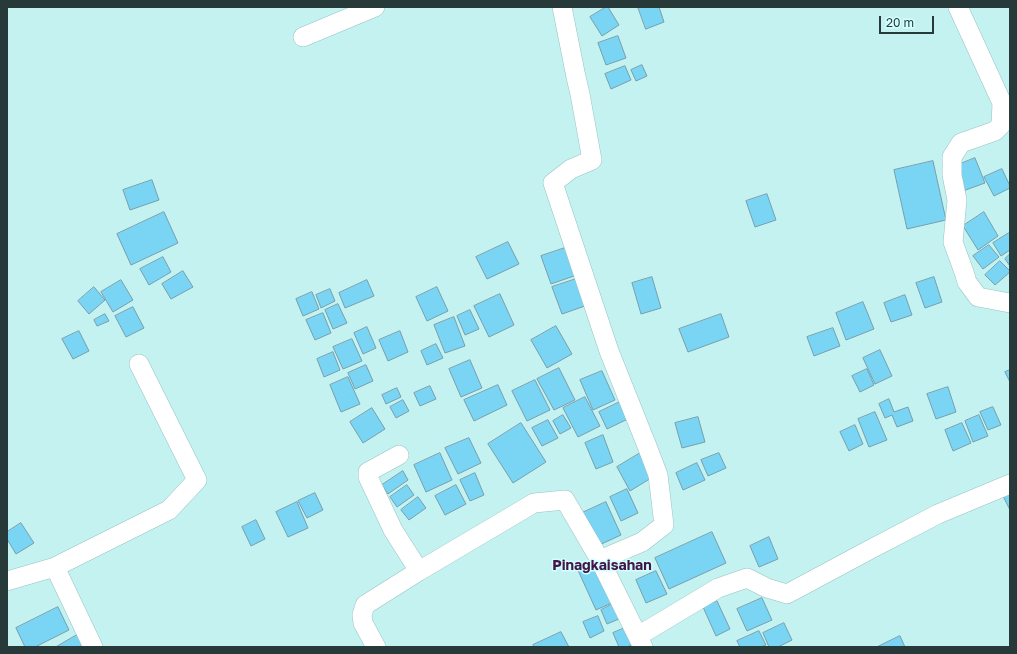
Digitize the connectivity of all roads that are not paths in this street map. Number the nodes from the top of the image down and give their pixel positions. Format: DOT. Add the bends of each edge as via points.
graph roads {
  1 [pos="375,7"];
  2 [pos="562,7"];
  3 [pos="958,7"];
  4 [pos="303,37"];
  5 [pos="1010,303"];
  6 [pos="139,364"];
  7 [pos="399,455"];
  8 [pos="1010,484"];
  9 [pos="600,560"];
  10 [pos="55,567"];
  11 [pos="419,571"];
  12 [pos="7,581"];
  13 [pos="640,642"];
  14 [pos="93,647"];
  15 [pos="376,647"];
  1 -- 4 [label="street"];
  2 -- 9 [label="street" via="592,160 571,169 553,183 609,352 658,475 664,525 642,542"];
  3 -- 5 [label="street" via="1002,103 1001,125 995,131 961,143 952,157 952,175 957,200 953,242 967,282 978,297"];
  6 -- 10 [label="street" via="196,480 168,510"];
  7 -- 11 [label="street" via="368,472 368,477 393,530"];
  8 -- 13 [label="street" via="938,514 787,594 747,578 718,588"];
  9 -- 11 [label="street" via="565,500 534,503"];
  9 -- 13 [label="street"];
  10 -- 12 [label="street"];
  10 -- 14 [label="street"];
  11 -- 15 [label="street" via="365,606 362,614 364,623"];
}
